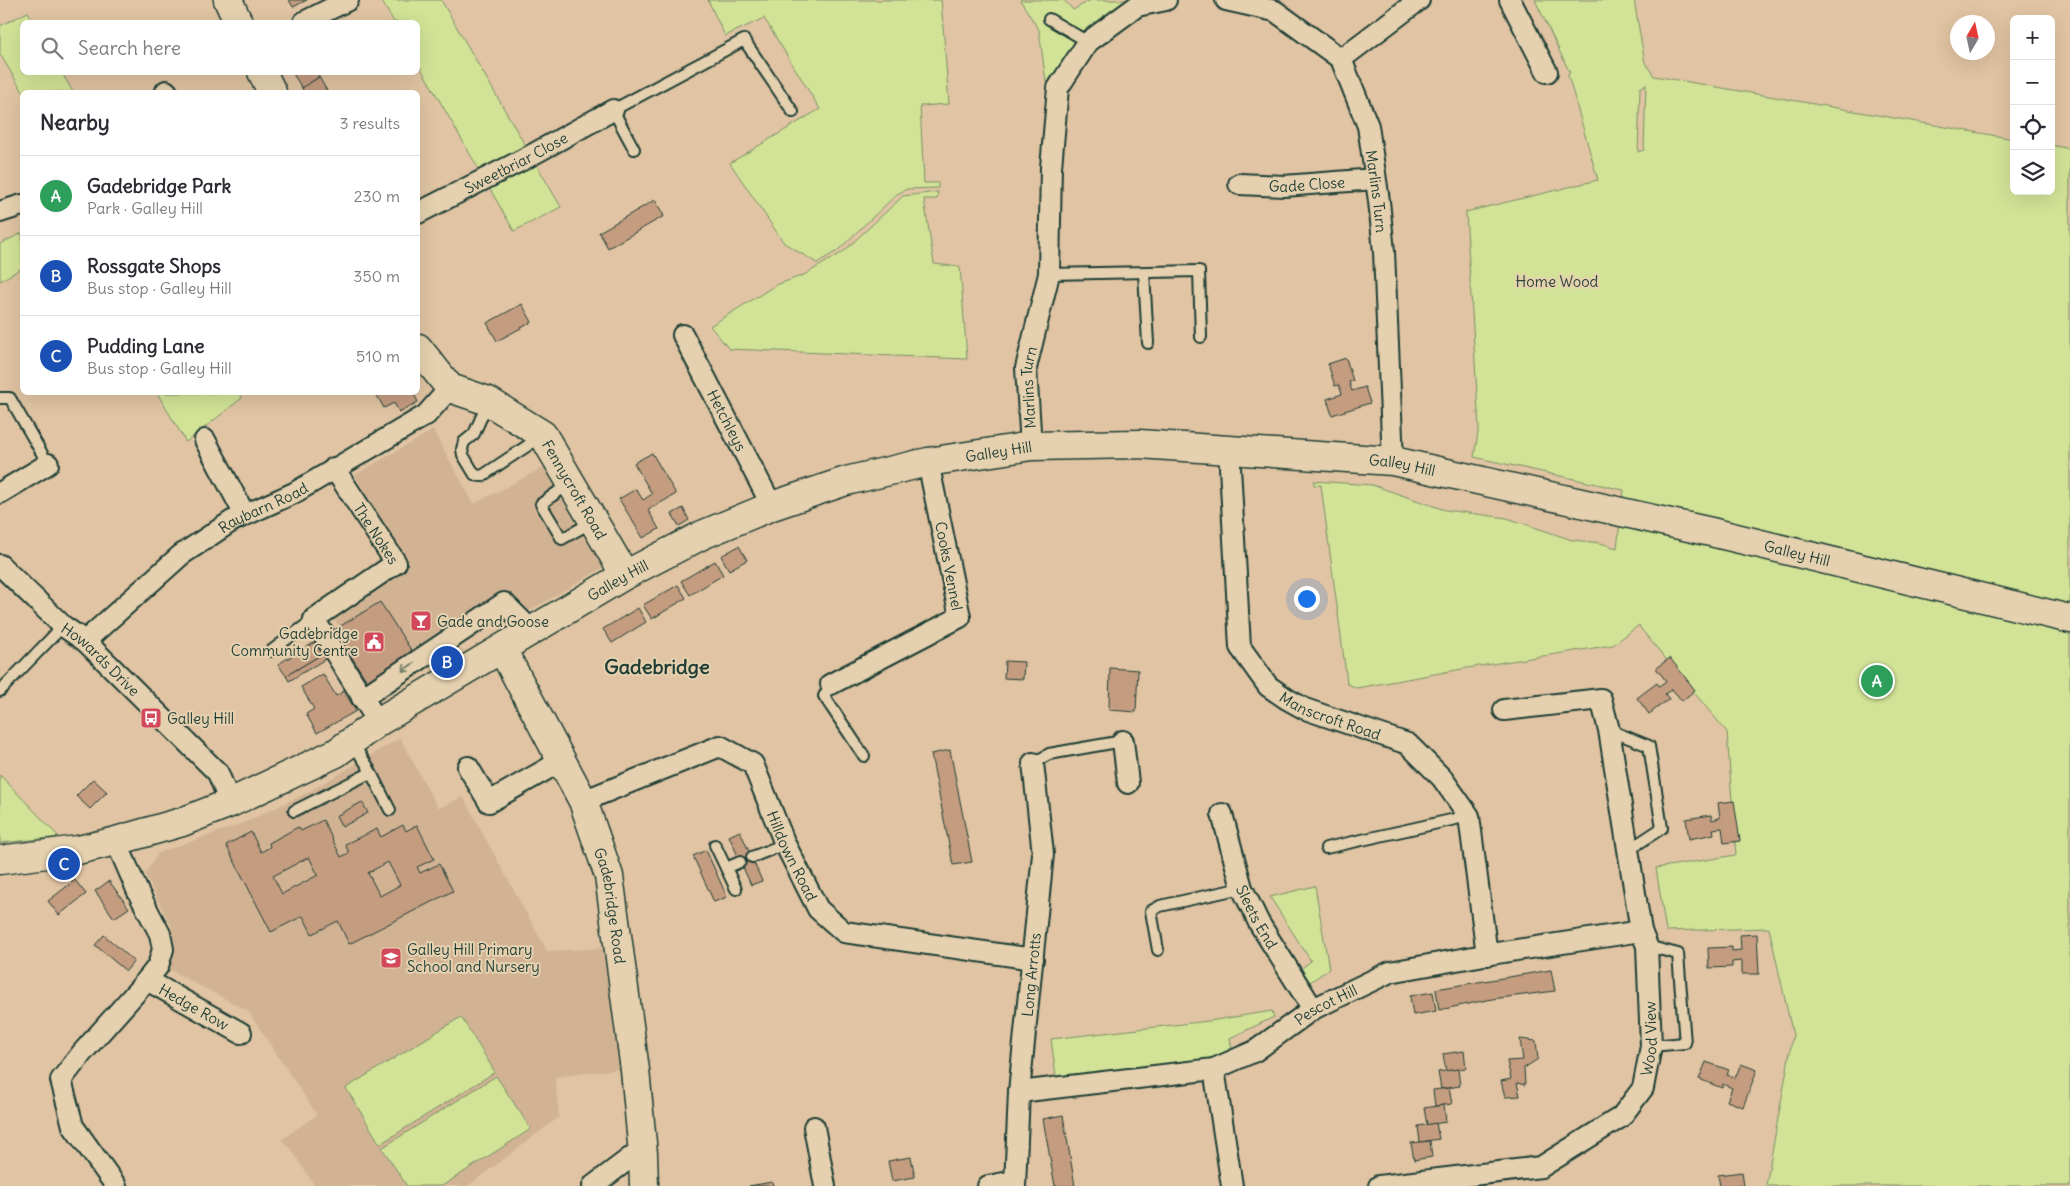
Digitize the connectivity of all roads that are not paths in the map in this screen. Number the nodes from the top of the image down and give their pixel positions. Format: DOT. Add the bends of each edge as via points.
graph roads {
  1 [pos="228,0"];
  2 [pos="348,0"];
  3 [pos="1166,0"];
  4 [pos="1226,0"];
  5 [pos="1419,0"];
  6 [pos="1510,0"];
  7 [pos="1049,19"];
  8 [pos="237,20"];
  9 [pos="308,20"];
  10 [pos="1088,42"];
  11 [pos="1340,59"];
  12 [pos="1548,72"];
  13 [pos="264,75"];
  14 [pos="271,90"];
  15 [pos="613,110"];
  16 [pos="793,112"];
  17 [pos="634,149"];
  18 [pos="1375,179"];
  19 [pos="1238,184"];
  20 [pos="20,206"];
  21 [pos="0,212"];
  22 [pos="420,212"];
  23 [pos="1144,273"];
  24 [pos="1049,274"];
  25 [pos="683,335"];
  26 [pos="1201,337"];
  27 [pos="1148,343"];
  28 [pos="420,350"];
  29 [pos="450,388"];
  30 [pos="0,398"];
  31 [pos="483,413"];
  32 [pos="543,436"];
  33 [pos="205,440"];
  34 [pos="1031,446"];
  35 [pos="1228,449"];
  36 [pos="1393,461"];
  37 [pos="928,462"];
  38 [pos="48,464"];
  39 [pos="334,468"];
  40 [pos="571,482"];
  41 [pos="0,493"];
  42 [pos="772,506"];
  43 [pos="245,515"];
  44 [pos="594,521"];
  45 [pos="0,565"];
  46 [pos="625,574"];
  47 [pos="314,619"];
  48 [pos="2070,619"];
  49 [pos="63,626"];
  50 [pos="531,630"];
  51 [pos="85,641"];
  52 [pos="502,649"];
  53 [pos="271,651"];
  54 [pos="831,684"];
  55 [pos="0,691"];
  56 [pos="362,698"];
  57 [pos="1504,710"];
  58 [pos="378,722"];
  59 [pos="1609,730"];
  60 [pos="1123,741"];
  61 [pos="352,743"];
  62 [pos="864,756"];
  63 [pos="563,760"];
  64 [pos="1033,763"];
  65 [pos="468,767"];
  66 [pos="370,772"];
  67 [pos="1128,783"];
  68 [pos="583,802"];
  69 [pos="230,803"];
  70 [pos="390,810"];
  71 [pos="294,811"];
  72 [pos="1222,814"];
  73 [pos="1469,816"];
  74 [pos="116,841"];
  75 [pos="715,844"];
  76 [pos="785,844"];
  77 [pos="1326,848"];
  78 [pos="1627,851"];
  79 [pos="752,857"];
  80 [pos="0,860"];
  81 [pos="740,862"];
  82 [pos="726,868"];
  83 [pos="1242,888"];
  84 [pos="736,889"];
  85 [pos="1644,939"];
  86 [pos="1158,950"];
  87 [pos="1487,955"];
  88 [pos="1033,959"];
  89 [pos="147,980"];
  90 [pos="1313,1009"];
  91 [pos="241,1033"];
  92 [pos="1651,1046"];
  93 [pos="1214,1069"];
  94 [pos="1020,1092"];
  95 [pos="814,1127"];
  96 [pos="643,1154"];
  97 [pos="1014,1184"];
  98 [pos="116,1186"];
  99 [pos="593,1186"];
  100 [pos="644,1186"];
  101 [pos="825,1186"];
  102 [pos="988,1186"];
  103 [pos="1232,1186"];
  104 [pos="1379,1186"];
  1 -- 8 [label="street"];
  2 -- 9 [label="street"];
  3 -- 10 [label="street, Marlins Turn" via="1137,6"];
  4 -- 11 [label="street" via="1275,11"];
  5 -- 11 [label="street"];
  6 -- 12 [label="street"];
  7 -- 10 [label="lane"];
  10 -- 24 [label="street, Marlins Turn" via="1058,88 1051,166"];
  11 -- 18 [label="street, Marlins Turn" via="1368,126"];
  13 -- 14 [label="street"];
  15 -- 16 [label="lane" via="744,40"];
  15 -- 17 [label="lane"];
  15 -- 22 [label="street, Sweetbriar Close"];
  18 -- 19 [label="street, Gade Close" via="1284,186"];
  18 -- 36 [label="street, Marlins Turn" via="1384,252"];
  20 -- 21 [label="street"];
  23 -- 24 [label="lane"];
  23 -- 26 [label="lane" via="1199,271"];
  23 -- 27 [label="lane"];
  24 -- 34 [label="street, Marlins Turn" via="1026,368"];
  25 -- 42 [label="street, Hetchleys"];
  28 -- 29 [label="street"];
  29 -- 31 [label="street, Fennycroft Road"];
  29 -- 39 [label="street, Raybarn Road" via="426,415"];
  30 -- 38 [label="lane" via="10,398"];
  31 -- 32 [label="street, Fennycroft Road"];
  31 -- 32 [label="lane" via="474,434 464,442 462,449 476,475 482,476"];
  32 -- 40 [label="street, Fennycroft Road"];
  33 -- 43 [label="street"];
  34 -- 35 [label="street, Galley Hill" via="1139,444"];
  34 -- 37 [label="street, Galley Hill"];
  35 -- 36 [label="street, Galley Hill"];
  35 -- 73 [label="street, Manscroft Road" via="1240,647 1268,686 1305,709 1408,744 1442,778"];
  36 -- 48 [label="street, Galley Hill" via="1711,532"];
  37 -- 42 [label="street, Galley Hill" via="846,481"];
  37 -- 54 [label="street, Cooks Vennel" via="960,617"];
  38 -- 41 [label="street"];
  39 -- 43 [label="street, Raybarn Road" via="294,493"];
  39 -- 47 [label="street, The Nokes" via="396,563"];
  40 -- 44 [label="street, Fennycroft Road"];
  40 -- 44 [label="lane" via="541,504 562,539"];
  42 -- 46 [label="street, Galley Hill" via="702,535"];
  43 -- 51 [label="street, Raybarn Road" via="181,555"];
  44 -- 46 [label="street, Fennycroft Road"];
  45 -- 49 [label="street, Howards Drive"];
  46 -- 50 [label="street, Galley Hill"];
  47 -- 53 [label="lane"];
  47 -- 56 [label="street"];
  49 -- 51 [label="street, Howards Drive"];
  49 -- 55 [label="lane"];
  50 -- 52 [label="street, Galley Hill"];
  50 -- 56 [label="street, one-way" via="504,603"];
  51 -- 69 [label="street, Howards Drive" via="218,773"];
  52 -- 58 [label="street, Galley Hill"];
  52 -- 63 [label="street, Gadebridge Road"];
  54 -- 62 [label="lane" via="824,696"];
  56 -- 58 [label="street"];
  57 -- 59 [label="street, Wood View" via="1601,699"];
  58 -- 61 [label="street, Galley Hill"];
  59 -- 78 [label="street, Wood View"];
  59 -- 78 [label="lane" via="1649,746 1662,828"];
  60 -- 64 [label="lane" via="1049,754"];
  60 -- 67 [label="street"];
  61 -- 66 [label="lane"];
  61 -- 69 [label="street, Galley Hill"];
  63 -- 65 [label="street" via="489,802"];
  63 -- 68 [label="street, Gadebridge Road"];
  64 -- 88 [label="street, Long Arrotts" via="1042,854"];
  66 -- 70 [label="lane"];
  66 -- 71 [label="lane"];
  68 -- 76 [label="street, Hilldown Road" via="720,746 752,764"];
  68 -- 96 [label="street, Gadebridge Road" via="609,876"];
  69 -- 74 [label="street, Galley Hill" via="182,822"];
  72 -- 83 [label="street, Sleets End"];
  73 -- 77 [label="lane"];
  73 -- 87 [label="street, Manscroft Road"];
  74 -- 80 [label="street, Galley Hill" via="78,850"];
  74 -- 89 [label="street" via="160,934 163,949 158,966"];
  75 -- 82 [label="lane"];
  76 -- 79 [label="lane"];
  76 -- 88 [label="street, Hilldown Road" via="818,909 844,932"];
  78 -- 85 [label="street, Wood View"];
  81 -- 82 [label="lane"];
  82 -- 84 [label="lane"];
  83 -- 86 [label="lane" via="1160,906 1151,911"];
  83 -- 90 [label="street, Sleets End" via="1259,923"];
  85 -- 87 [label="street, Pescot Hill"];
  85 -- 92 [label="street, Wood View"];
  85 -- 92 [label="lane" via="1678,954 1685,1043"];
  87 -- 90 [label="street, Pescot Hill" via="1390,972"];
  88 -- 94 [label="street, Long Arrotts"];
  89 -- 91 [label="street, Hedge Row"];
  89 -- 98 [label="street" via="61,1080 73,1126"];
  90 -- 93 [label="street, Pescot Hill" via="1255,1050"];
  92 -- 104 [label="street, Wood View" via="1643,1088 1621,1117 1542,1166"];
  93 -- 94 [label="street, Pescot Hill"];
  93 -- 103 [label="street"];
  94 -- 97 [label="street, Long Arrotts"];
  95 -- 101 [label="street"];
  96 -- 99 [label="street" via="630,1158"];
  96 -- 100 [label="street, Gadebridge Road"];
  97 -- 102 [label="street"];
}
